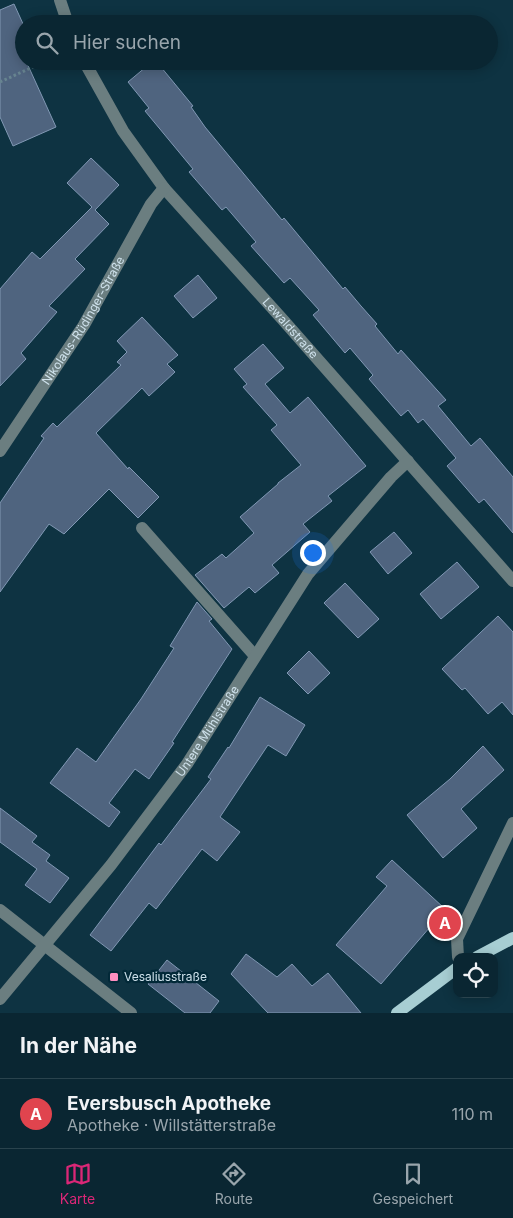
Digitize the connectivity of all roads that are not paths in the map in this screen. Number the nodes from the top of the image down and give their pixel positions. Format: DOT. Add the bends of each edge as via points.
graph roads {
  1 [pos="60,0"];
  2 [pos="65,15"];
  3 [pos="89,70"];
  4 [pos="164,188"];
  5 [pos="0,451"];
  6 [pos="408,461"];
  7 [pos="142,528"];
  8 [pos="513,581"];
  9 [pos="255,656"];
  10 [pos="513,823"];
  11 [pos="0,910"];
  12 [pos="513,938"];
  13 [pos="44,944"];
  14 [pos="458,953"];
  15 [pos="485,953"];
  16 [pos="453,971"];
  17 [pos="0,999"];
  18 [pos="131,1013"];
  19 [pos="397,1013"];
  1 -- 2 [label="street"];
  3 -- 4 [label="street, Lewaldstraße" via="123,131"];
  4 -- 5 [label="street, Nikolaus-Rüdinger-Straße" via="150,204 84,325"];
  4 -- 6 [label="street, Lewaldstraße"];
  6 -- 8 [label="street, Lewaldstraße"];
  6 -- 9 [label="street, Untere Mühlstraße" via="390,477 308,574"];
  7 -- 9 [label="street"];
  9 -- 13 [label="street, Untere Mühlstraße" via="187,764 111,865"];
  10 -- 14 [label="street" via="456,939"];
  11 -- 13 [label="street"];
  12 -- 15 [label="main road"];
  13 -- 17 [label="street, Untere Mühlstraße"];
  13 -- 18 [label="street"];
  16 -- 19 [label="main road"];
}
